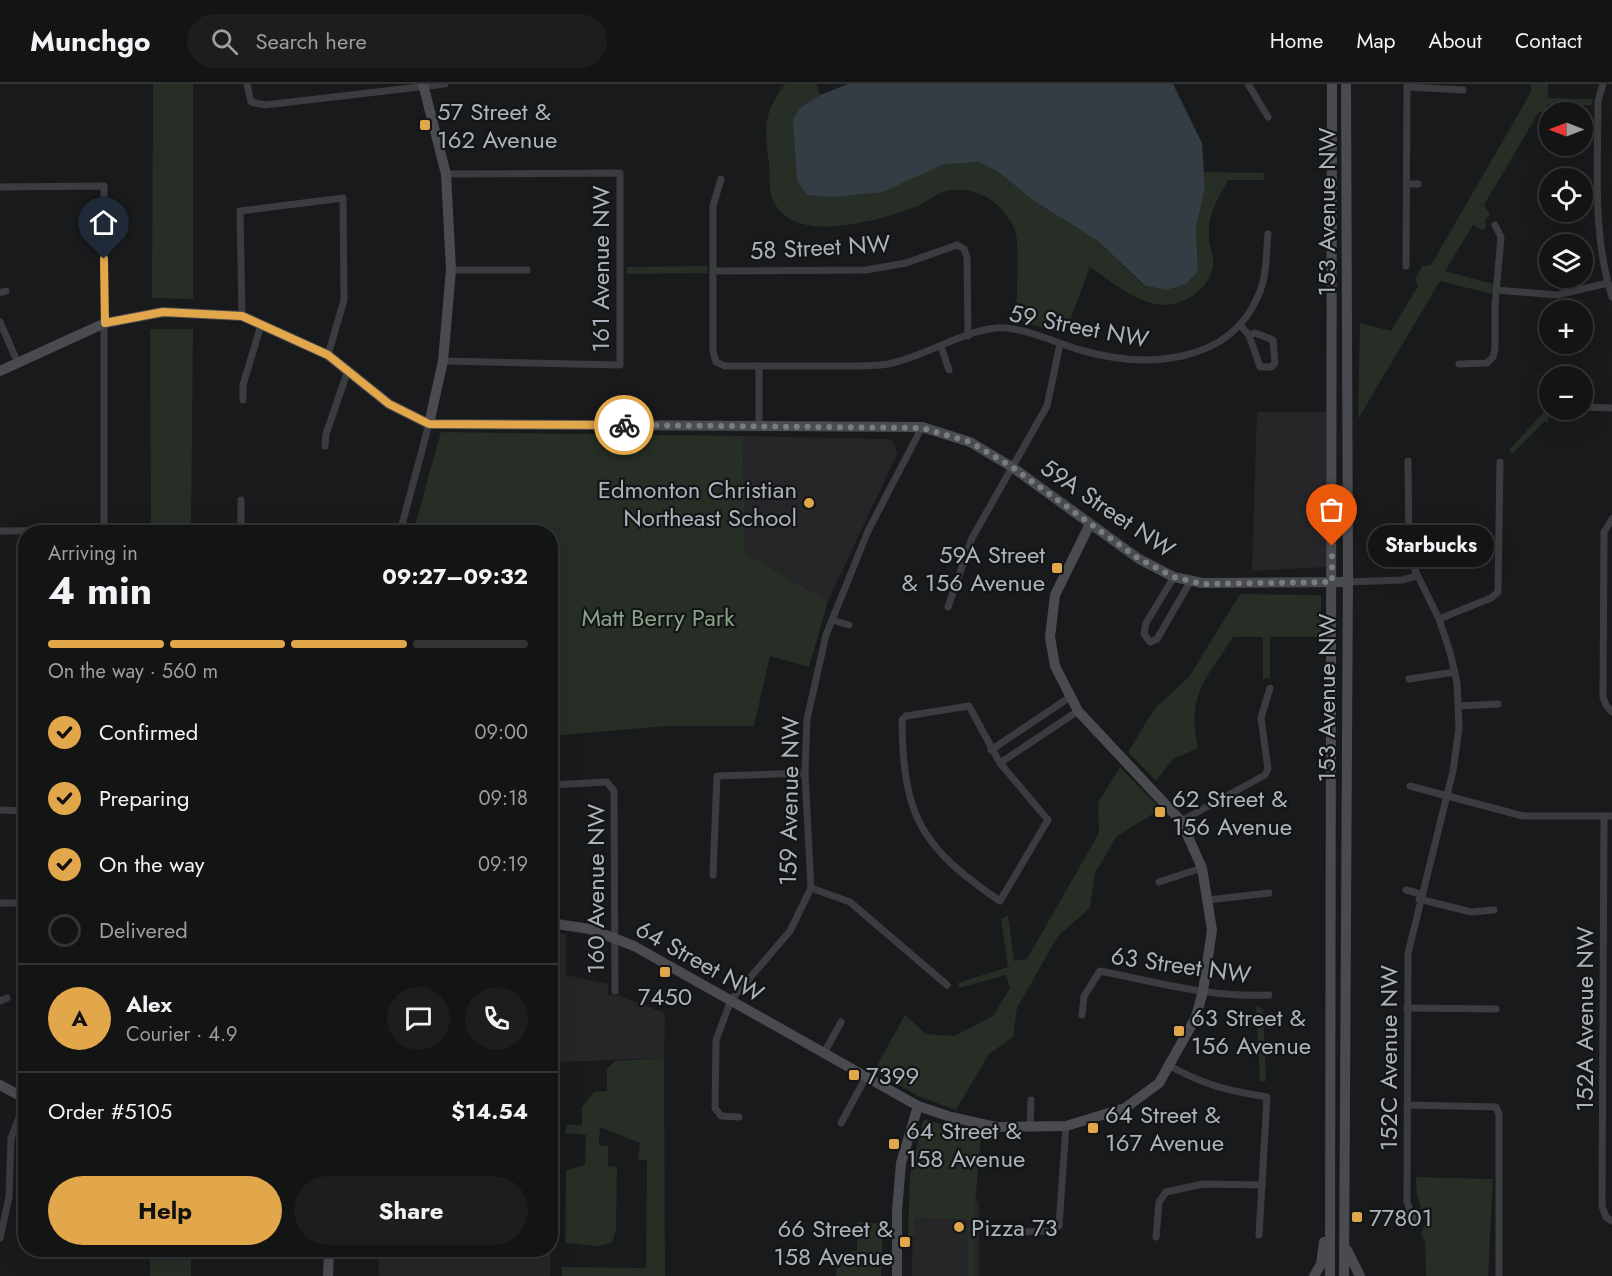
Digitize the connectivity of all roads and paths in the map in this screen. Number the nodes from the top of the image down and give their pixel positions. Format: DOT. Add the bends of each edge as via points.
graph roads {
  1 [pos="247,84"];
  2 [pos="445,84"];
  3 [pos="1248,84"];
  4 [pos="1332,84"];
  5 [pos="1346,84"];
  6 [pos="1603,84"];
  7 [pos="1407,85"];
  8 [pos="423,86"];
  9 [pos="1463,90"];
  10 [pos="1268,117"];
  11 [pos="446,174"];
  12 [pos="721,178"];
  13 [pos="1406,184"];
  14 [pos="1418,184"];
  15 [pos="0,187"];
  16 [pos="1495,225"];
  17 [pos="1268,234"];
  18 [pos="1406,266"];
  19 [pos="451,270"];
  20 [pos="527,270"];
  21 [pos="713,271"];
  22 [pos="1608,283"];
  23 [pos="1496,290"];
  24 [pos="1612,297"];
  25 [pos="242,316"];
  26 [pos="0,322"];
  27 [pos="105,323"];
  28 [pos="261,325"];
  29 [pos="1240,325"];
  30 [pos="1249,334"];
  31 [pos="968,336"];
  32 [pos="1060,344"];
  33 [pos="941,346"];
  34 [pos="328,355"];
  35 [pos="16,361"];
  36 [pos="443,361"];
  37 [pos="1459,364"];
  38 [pos="759,366"];
  39 [pos="949,370"];
  40 [pos="0,371"];
  41 [pos="347,373"];
  42 [pos="243,400"];
  43 [pos="1593,407"];
  44 [pos="1612,408"];
  45 [pos="429,424"];
  46 [pos="759,425"];
  47 [pos="922,428"];
  48 [pos="325,446"];
  49 [pos="1408,461"];
  50 [pos="1500,462"];
  51 [pos="1012,467"];
  52 [pos="241,500"];
  53 [pos="1610,520"];
  54 [pos="104,525"];
  55 [pos="241,525"];
  56 [pos="402,525"];
  57 [pos="1089,526"];
  58 [pos="0,531"];
  59 [pos="18,531"];
  60 [pos="1417,576"];
  61 [pos="1174,577"];
  62 [pos="1190,582"];
  63 [pos="1332,582"];
  64 [pos="1348,582"];
  65 [pos="948,607"];
  66 [pos="1439,619"];
  67 [pos="832,620"];
  68 [pos="849,625"];
  69 [pos="1455,672"];
  70 [pos="1409,679"];
  71 [pos="1270,688"];
  72 [pos="1070,697"];
  73 [pos="1498,704"];
  74 [pos="1459,706"];
  75 [pos="1078,711"];
  76 [pos="1610,711"];
  77 [pos="991,750"];
  78 [pos="1000,763"];
  79 [pos="805,773"];
  80 [pos="558,785"];
  81 [pos="1410,786"];
  82 [pos="1446,795"];
  83 [pos="0,810"];
  84 [pos="18,811"];
  85 [pos="1608,816"];
  86 [pos="1180,820"];
  87 [pos="1202,868"];
  88 [pos="713,875"];
  89 [pos="1158,882"];
  90 [pos="811,888"];
  91 [pos="1406,890"];
  92 [pos="1269,892"];
  93 [pos="1420,896"];
  94 [pos="1208,900"];
  95 [pos="0,903"];
  96 [pos="18,903"];
  97 [pos="1494,910"];
  98 [pos="558,924"];
  99 [pos="615,938"];
  100 [pos="947,985"];
  101 [pos="615,991"];
  102 [pos="1203,991"];
  103 [pos="1269,995"];
  104 [pos="731,1000"];
  105 [pos="1407,1008"];
  106 [pos="1496,1009"];
  107 [pos="1082,1015"];
  108 [pos="841,1022"];
  109 [pos="824,1053"];
  110 [pos="1170,1066"];
  111 [pos="866,1077"];
  112 [pos="0,1085"];
  113 [pos="18,1095"];
  114 [pos="1031,1100"];
  115 [pos="1407,1105"];
  116 [pos="918,1106"];
  117 [pos="739,1117"];
  118 [pos="18,1120"];
  119 [pos="841,1123"];
  120 [pos="1066,1126"];
  121 [pos="1030,1127"];
  122 [pos="1331,1140"];
  123 [pos="1262,1185"];
  124 [pos="1610,1220"];
  125 [pos="1415,1223"];
  126 [pos="1024,1232"];
  127 [pos="1344,1233"];
  128 [pos="1259,1235"];
  129 [pos="1156,1237"];
  130 [pos="0,1238"];
  131 [pos="329,1257"];
  132 [pos="328,1276"];
  133 [pos="897,1276"];
  134 [pos="1314,1276"];
  135 [pos="1330,1276"];
  136 [pos="1344,1276"];
  137 [pos="1360,1276"];
  138 [pos="1499,1276"];
  1 -- 8 [label="street" via="249,99 265,105"];
  2 -- 8 [label="street"];
  3 -- 10 [label="street"];
  4 -- 63 [label="street, 153 Avenue NW"];
  5 -- 64 [label="street, 153 Avenue NW"];
  6 -- 22 [label="street" via="1598,101 1598,220"];
  7 -- 9 [label="street"];
  7 -- 13 [label="street"];
  8 -- 11 [label="street"];
  11 -- 19 [label="street"];
  11 -- 36 [label="street, 161 Avenue NW" via="620,173 620,365"];
  12 -- 21 [label="street" via="713,206"];
  13 -- 14 [label="street"];
  13 -- 18 [label="street"];
  15 -- 27 [label="street" via="104,186"];
  16 -- 23 [label="street" via="1502,237"];
  17 -- 29 [label="street, 59 Street NW" via="1263,284"];
  19 -- 20 [label="street"];
  19 -- 36 [label="street"];
  21 -- 31 [label="street, 58 Street NW" via="866,270 906,262 949,245 962,246 967,257"];
  21 -- 38 [label="street, 59 Street NW" via="712,351 716,362 725,366"];
  22 -- 23 [label="street" via="1557,295"];
  22 -- 24 [label="street"];
  23 -- 37 [label="street" via="1493,357 1483,364"];
  25 -- 27 [label="street, 59A Street NW" via="163,312"];
  25 -- 28 [label="street, 59A Street NW"];
  25 -- 34 [label="street" via="240,211 343,198 344,300"];
  26 -- 35 [label="street"];
  27 -- 35 [label="street, 59A Street NW"];
  27 -- 54 [label="street"];
  28 -- 34 [label="street, 59A Street NW"];
  28 -- 42 [label="street" via="243,385"];
  29 -- 30 [label="street"];
  29 -- 32 [label="street, 59 Street NW" via="1206,348 1158,361 1126,359"];
  30 -- 30 [label="street" via="1260,367 1271,368 1275,363 1273,340"];
  31 -- 32 [label="street, 59 Street NW" via="1005,328"];
  31 -- 33 [label="street, 59 Street NW"];
  32 -- 51 [label="street" via="1047,406"];
  33 -- 38 [label="street, 59 Street NW" via="883,365"];
  33 -- 39 [label="street"];
  34 -- 41 [label="street, 59A Street NW"];
  35 -- 40 [label="street, 59A Street NW"];
  36 -- 45 [label="street"];
  38 -- 46 [label="street"];
  41 -- 45 [label="street, 59A Street NW" via="389,404"];
  41 -- 48 [label="street"];
  43 -- 44 [label="street"];
  45 -- 46 [label="street, 59A Street NW"];
  45 -- 56 [label="street"];
  46 -- 47 [label="street, 59A Street NW"];
  47 -- 51 [label="street, 59A Street NW" via="970,442"];
  47 -- 67 [label="street, 159 Avenue NW" via="868,531"];
  49 -- 60 [label="street, 152C Avenue NW" via="1408,537"];
  50 -- 66 [label="street" via="1498,592"];
  51 -- 57 [label="street, 59A Street NW"];
  51 -- 65 [label="street" via="972,538"];
  52 -- 55 [label="street"];
  53 -- 76 [label="street" via="1604,532 1603,685 1604,701"];
  57 -- 61 [label="street, 59A Street NW"];
  57 -- 72 [label="street, 64 Street NW" via="1055,595 1050,636 1055,666"];
  58 -- 59 [label="street"];
  60 -- 64 [label="street, 59A Street NW"];
  60 -- 66 [label="street, 152C Avenue NW"];
  61 -- 62 [label="street, 59A Street NW"];
  61 -- 62 [label="street" via="1146,623 1143,634 1150,642 1157,639"];
  62 -- 63 [label="street, 59A Street NW"];
  63 -- 64 [label="street, 59A Street NW"];
  63 -- 122 [label="street, 153 Avenue NW"];
  64 -- 127 [label="street, 153 Avenue NW"];
  66 -- 69 [label="street, 152C Avenue NW"];
  67 -- 68 [label="street"];
  67 -- 79 [label="street, 159 Avenue NW" via="807,719"];
  69 -- 70 [label="street"];
  69 -- 74 [label="street, 152C Avenue NW"];
  71 -- 86 [label="street" via="1261,718 1268,769 1261,777"];
  72 -- 75 [label="street, 64 Street NW"];
  72 -- 77 [label="street"];
  73 -- 74 [label="street"];
  74 -- 82 [label="street, 152C Avenue NW" via="1457,750"];
  75 -- 78 [label="street"];
  75 -- 86 [label="street, 64 Street NW"];
  77 -- 78 [label="street"];
  77 -- 78 [label="street" via="969,706 906,716 902,720 903,770 914,814 936,849 962,875 1000,901 1048,820"];
  79 -- 88 [label="street" via="717,776"];
  79 -- 90 [label="street, 159 Avenue NW"];
  80 -- 99 [label="street, 160 Avenue NW" via="607,782 613,787"];
  81 -- 82 [label="street"];
  82 -- 85 [label="street" via="1523,816"];
  82 -- 93 [label="street, 152C Avenue NW"];
  83 -- 84 [label="street"];
  85 -- 124 [label="street, 152A Avenue NW" via="1602,1206"];
  86 -- 87 [label="street, 64 Street NW"];
  87 -- 89 [label="street"];
  87 -- 94 [label="street, 64 Street NW"];
  90 -- 100 [label="street" via="850,902"];
  90 -- 104 [label="street, 159 Avenue NW" via="790,932"];
  91 -- 93 [label="street"];
  92 -- 94 [label="street"];
  93 -- 97 [label="street" via="1471,912"];
  93 -- 105 [label="street, 152C Avenue NW" via="1408,953"];
  94 -- 102 [label="street, 64 Street NW" via="1212,930"];
  95 -- 96 [label="street"];
  98 -- 99 [label="street, 64 Street NW"];
  99 -- 101 [label="street, 160 Avenue NW"];
  99 -- 104 [label="street, 64 Street NW"];
  102 -- 103 [label="street, 63 Street NW"];
  102 -- 107 [label="street, 63 Street NW" via="1100,971 1084,996"];
  102 -- 110 [label="street, 64 Street NW" via="1196,1017"];
  104 -- 109 [label="street, 64 Street NW"];
  104 -- 117 [label="street, 159 Avenue NW" via="716,1040 715,1108 721,1116"];
  105 -- 106 [label="street"];
  105 -- 115 [label="street, 152C Avenue NW"];
  108 -- 109 [label="street"];
  109 -- 111 [label="street, 64 Street NW"];
  110 -- 120 [label="street, 64 Street NW" via="1159,1083 1125,1108"];
  110 -- 123 [label="street" via="1201,1083 1267,1097"];
  111 -- 116 [label="street, 64 Street NW"];
  111 -- 119 [label="street"];
  112 -- 113 [label="street"];
  114 -- 121 [label="street"];
  115 -- 125 [label="street, 152C Avenue NW" via="1407,1202"];
  115 -- 138 [label="street" via="1496,1107"];
  116 -- 121 [label="street, 64 Street NW" via="996,1127"];
  116 -- 133 [label="street" via="901,1163"];
  118 -- 130 [label="street" via="11,1138 9,1197"];
  120 -- 121 [label="street, 64 Street NW"];
  120 -- 126 [label="street" via="1059,1226 1052,1232"];
  122 -- 134 [label="street" via="1324,1188 1324,1248"];
  122 -- 135 [label="street, 153 Avenue NW"];
  123 -- 128 [label="street"];
  123 -- 129 [label="street" via="1203,1184 1166,1192 1159,1202"];
  127 -- 136 [label="street, 153 Avenue NW"];
  127 -- 137 [label="street" via="1349,1257"];
  131 -- 132 [label="street"];
}
